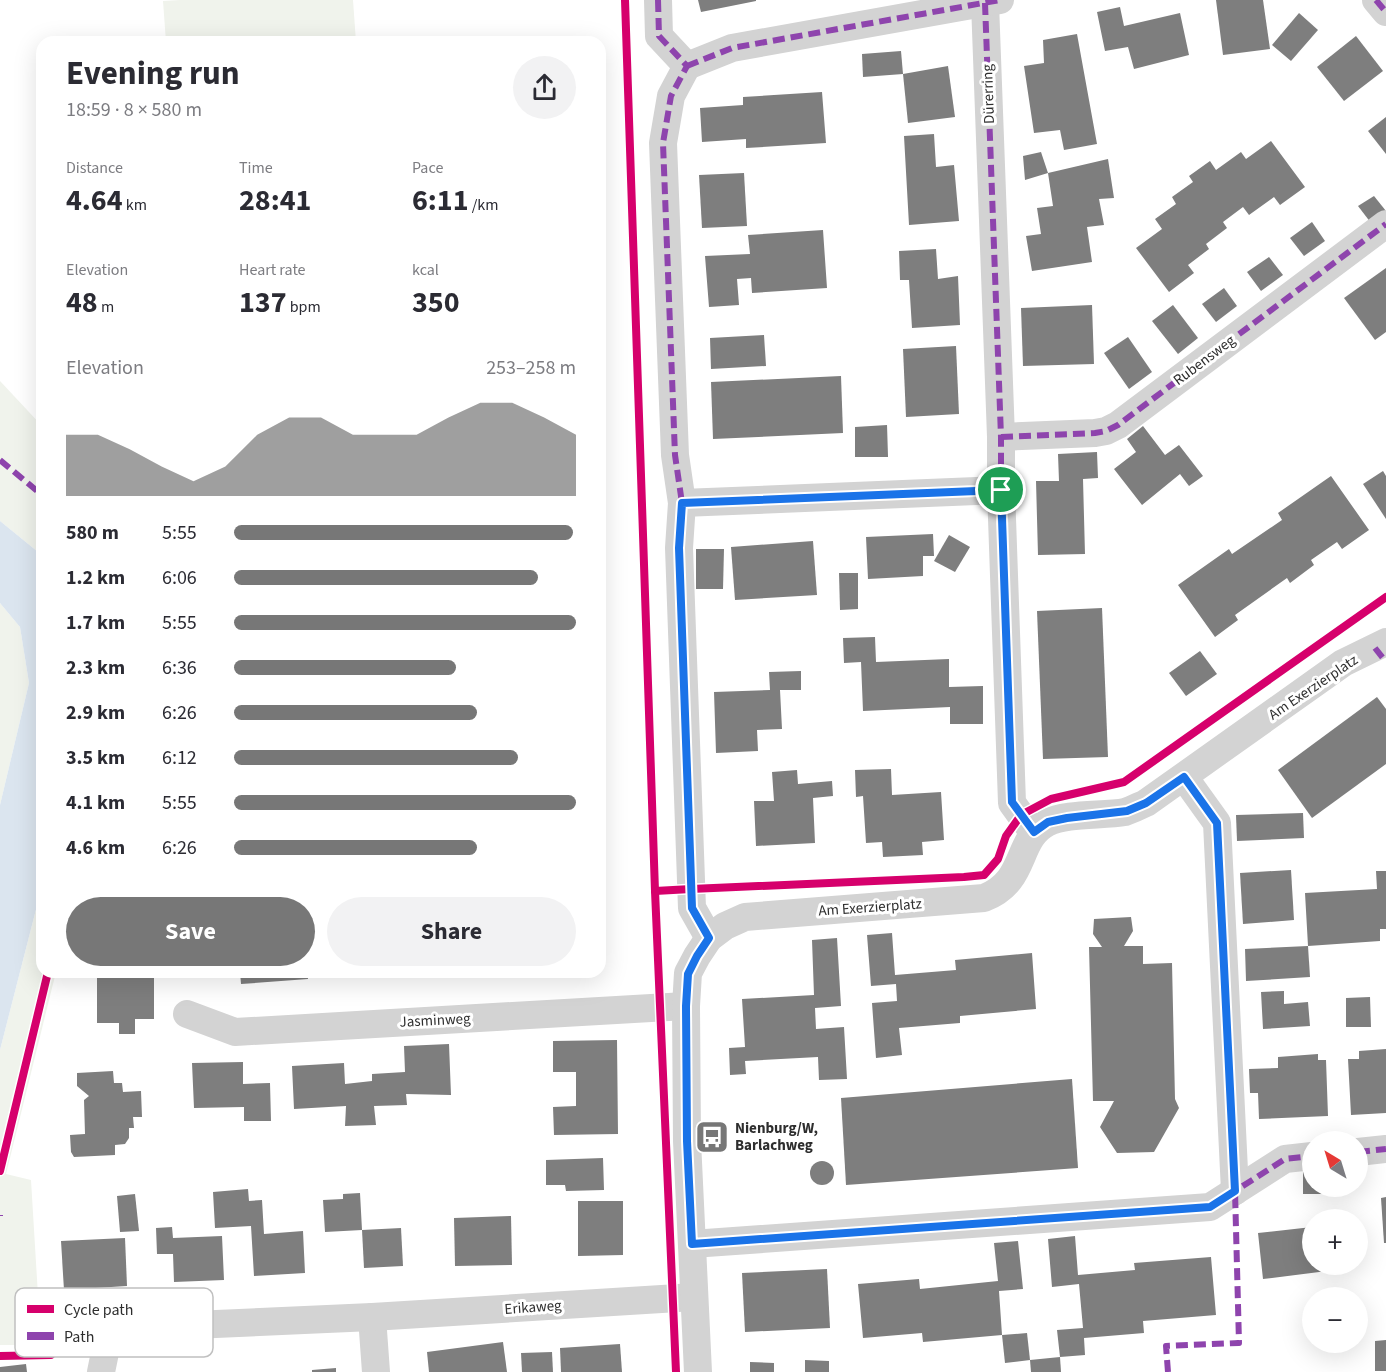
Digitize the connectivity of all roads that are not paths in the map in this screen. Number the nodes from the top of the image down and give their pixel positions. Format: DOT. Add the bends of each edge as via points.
graph roads {
  1 [pos="658,0"];
  2 [pos="1376,0"];
  3 [pos="992,1"];
  4 [pos="1386,12"];
  5 [pos="687,66"];
  6 [pos="1386,224"];
  7 [pos="1001,437"];
  8 [pos="1001,490"];
  9 [pos="682,503"];
  10 [pos="1382,650"];
  11 [pos="1184,777"];
  12 [pos="1034,832"];
  13 [pos="709,938"];
  14 [pos="686,1006"];
  15 [pos="187,1014"];
  16 [pos="1386,1149"];
  17 [pos="1368,1151"];
  18 [pos="1302,1157"];
  19 [pos="1235,1191"];
  20 [pos="692,1244"];
  21 [pos="694,1297"];
  22 [pos="372,1317"];
  23 [pos="213,1324"];
  24 [pos="104,1357"];
  25 [pos="101,1372"];
  26 [pos="376,1372"];
  27 [pos="698,1372"];
  1 -- 5 [label="street" via="659,36"];
  2 -- 4 [label="street"];
  3 -- 5 [label="street, Dürerring" via="732,48"];
  3 -- 7 [label="street, Dürerring"];
  5 -- 9 [label="street" via="671,96 663,143 675,455"];
  6 -- 7 [label="street, Rubensweg" via="1118,425 1095,433"];
  7 -- 8 [label="street, Dürerring"];
  8 -- 9 [label="street"];
  8 -- 12 [label="street, Dürerring" via="1012,802"];
  9 -- 13 [label="street" via="679,548 692,908"];
  10 -- 11 [label="street, Am Exerzierplatz" via="1343,663"];
  11 -- 12 [label="street, Am Exerzierplatz" via="1127,811 1048,822"];
  11 -- 19 [label="street" via="1217,823"];
  12 -- 13 [label="street, Am Exerzierplatz" via="1012,879 984,898 745,917"];
  13 -- 14 [label="street, Am Exerzierplatz" via="688,974"];
  14 -- 15 [label="street, Jasminweg" via="236,1032"];
  14 -- 20 [label="street, Am Exerzierplatz"];
  16 -- 17 [label="street"];
  18 -- 19 [label="street" via="1285,1159"];
  19 -- 20 [label="street" via="1210,1207"];
  20 -- 21 [label="street, Am Exerzierplatz"];
  21 -- 22 [label="street, Erikaweg"];
  21 -- 27 [label="street, Am Exerzierplatz"];
  22 -- 23 [label="street, Erikaweg"];
  22 -- 26 [label="street"];
  24 -- 25 [label="street"];
}
